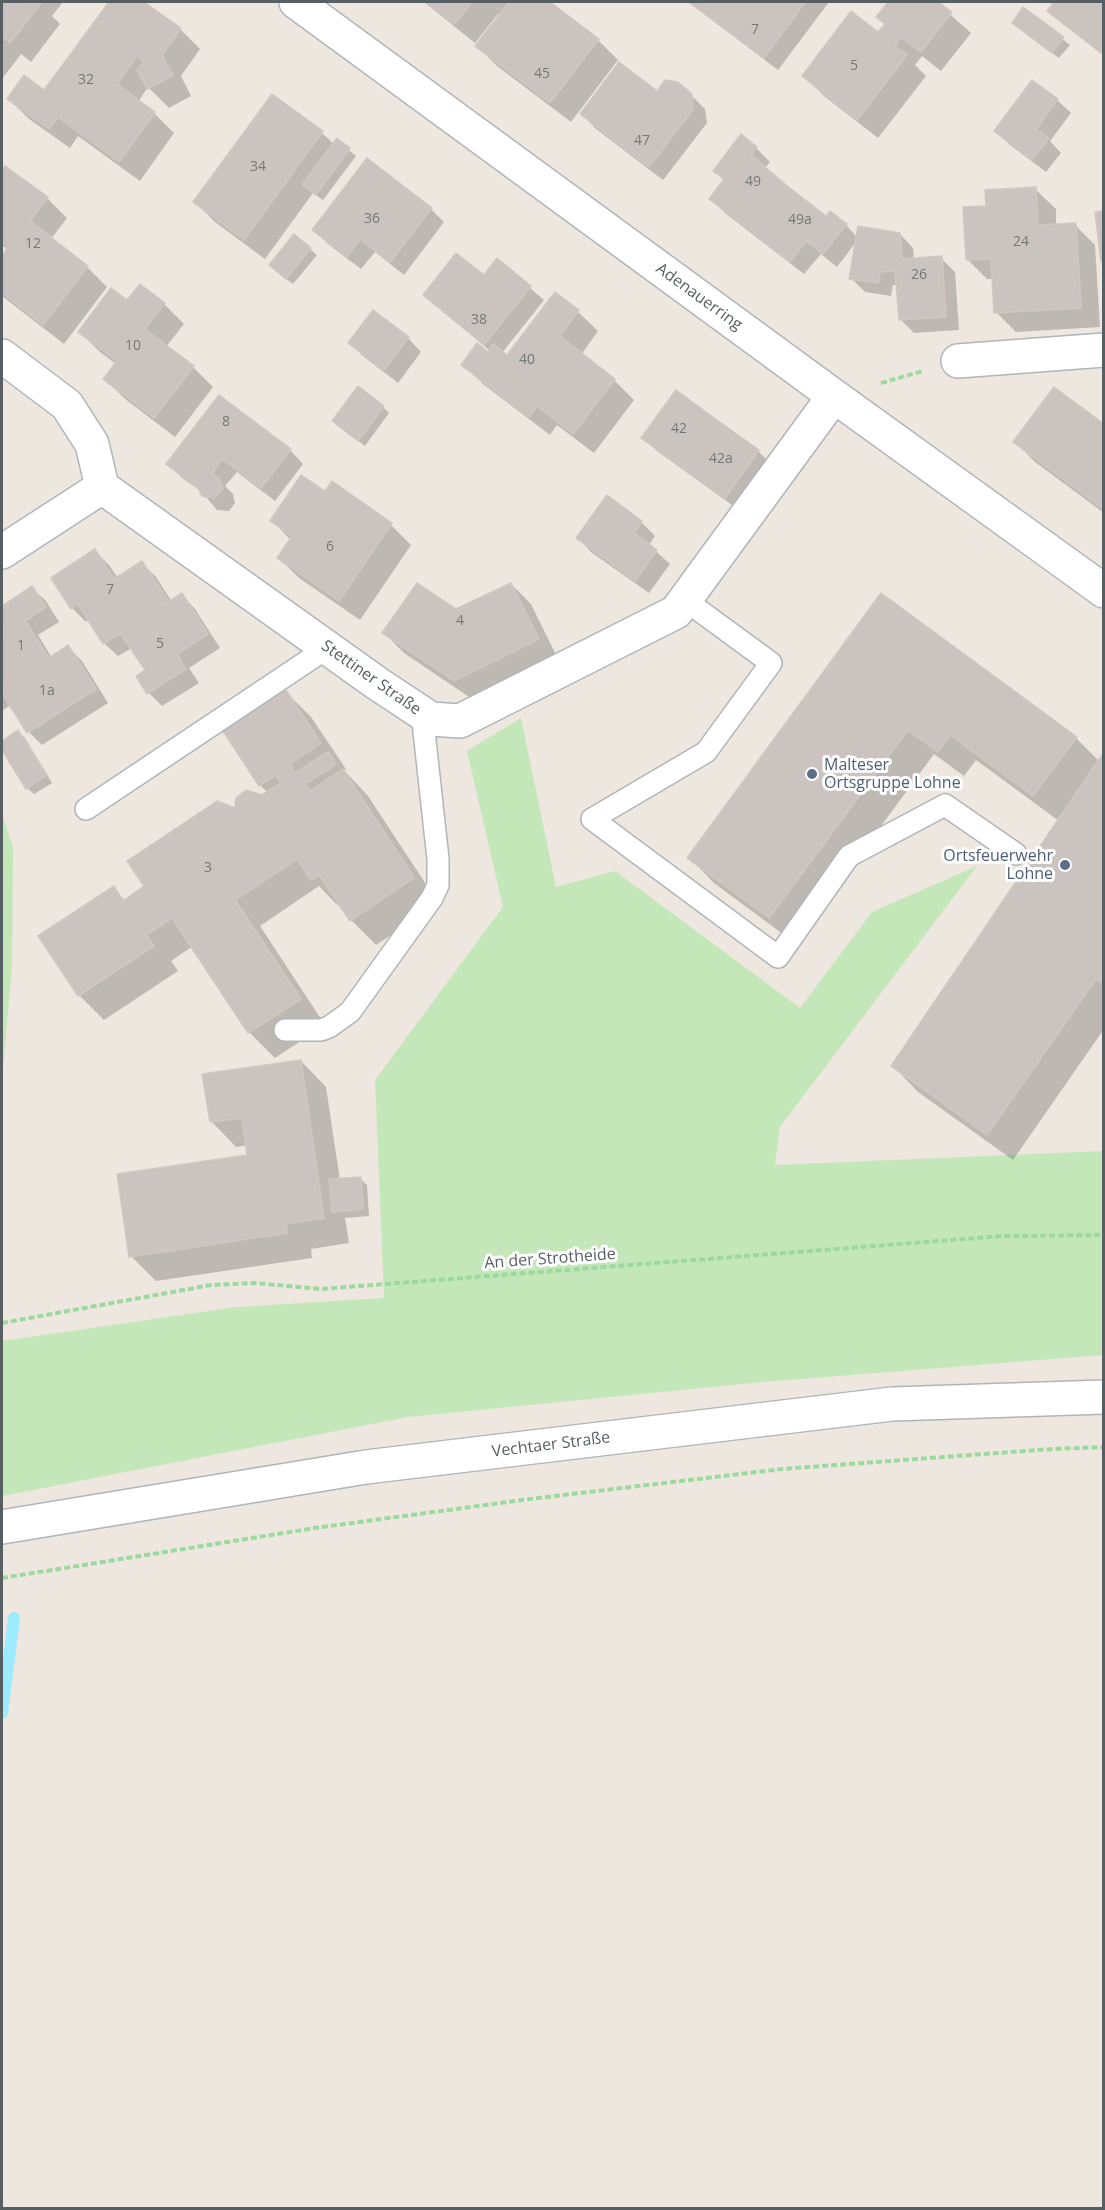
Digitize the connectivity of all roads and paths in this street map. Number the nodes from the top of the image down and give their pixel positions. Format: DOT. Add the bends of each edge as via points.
graph roads {
  1 [pos="296,2"];
  2 [pos="1104,350"];
  3 [pos="2,356"];
  4 [pos="958,362"];
  5 [pos="834,396"];
  6 [pos="102,487"];
  7 [pos="2,552"];
  8 [pos="1104,591"];
  9 [pos="685,600"];
  10 [pos="327,648"];
  11 [pos="422,713"];
  12 [pos="86,809"];
  13 [pos="1016,854"];
  14 [pos="285,1030"];
  15 [pos="1104,1235"];
  16 [pos="2,1323"];
  17 [pos="1104,1397"];
  18 [pos="1104,1447"];
  19 [pos="2,1527"];
  20 [pos="2,1578"];
  1 -- 5 [label="street, Adenauerring"];
  2 -- 4 [label="street"];
  3 -- 6 [label="street" via="67,405 92,444"];
  4 -- 5 [label="path"];
  5 -- 8 [label="street, Adenauerring"];
  5 -- 9 [label="street, Stettiner Straße"];
  6 -- 7 [label="street"];
  6 -- 10 [label="street, Stettiner Straße"];
  9 -- 11 [label="street, Stettiner Straße" via="676,612 460,721 431,719"];
  9 -- 13 [label="lane" via="771,663 706,752 592,819 778,957 849,856 945,805"];
  10 -- 11 [label="street, Stettiner Straße"];
  10 -- 12 [label="lane"];
  11 -- 14 [label="lane" via="438,885 350,1012 329,1028"];
  15 -- 16 [label="path, An der Strotheide" via="1004,1236 321,1289 255,1282 211,1285"];
  17 -- 19 [label="street, Vechtaer Straße" via="892,1404 366,1467"];
  18 -- 20 [label="path" via="748,1473 315,1528"];
}
